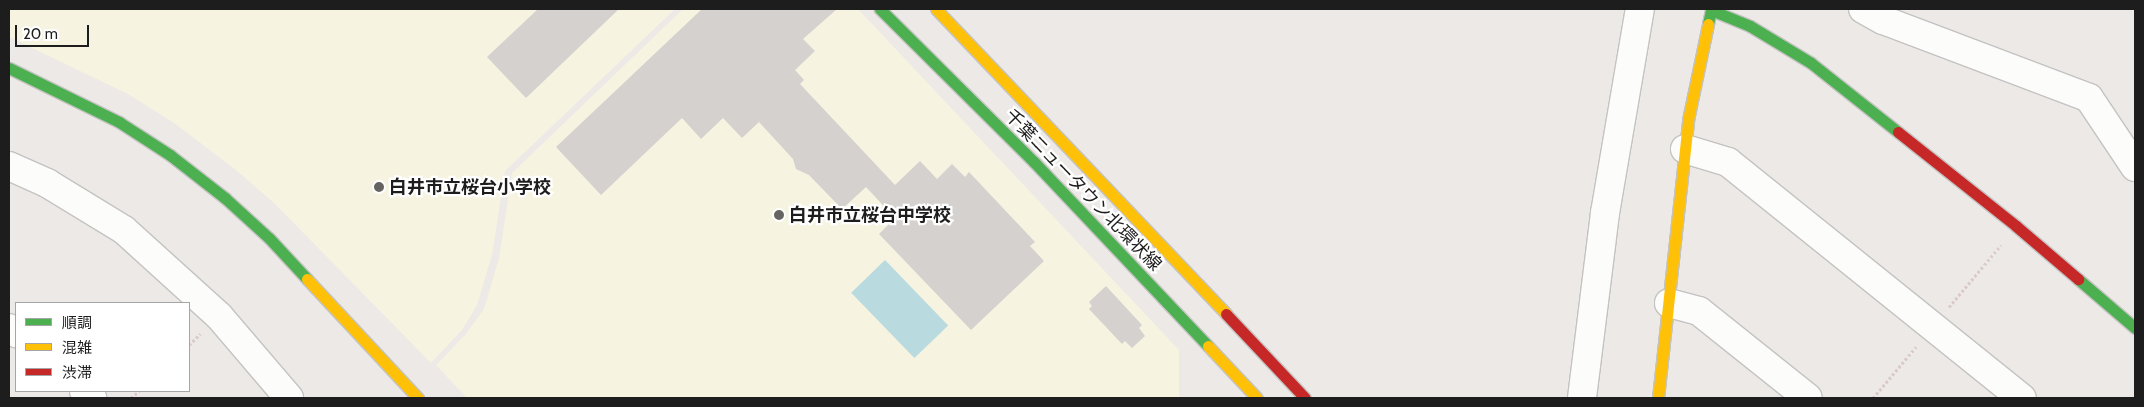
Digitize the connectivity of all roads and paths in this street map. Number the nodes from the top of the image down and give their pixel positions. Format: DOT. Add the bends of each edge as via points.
graph roads {
  1 [pos="880,9"];
  2 [pos="936,9"];
  3 [pos="1640,9"];
  4 [pos="1862,9"];
  5 [pos="9,68"];
  6 [pos="1685,149"];
  7 [pos="9,166"];
  8 [pos="2135,168"];
  9 [pos="1668,303"];
  10 [pos="2135,328"];
  11 [pos="1254,394"];
  12 [pos="289,398"];
  13 [pos="418,398"];
  14 [pos="1306,398"];
  15 [pos="1582,398"];
  16 [pos="1658,398"];
  17 [pos="1808,398"];
  18 [pos="2022,398"];
  1 -- 11 [label="street, 千葉ニュータウン北環状線" via="1034,162"];
  2 -- 14 [label="street, 千葉ニュータウン北環状線" via="1273,372"];
  3 -- 15 [label="street" via="1606,213"];
  4 -- 8 [label="street" via="1883,20 2089,98"];
  5 -- 13 [label="street" via="119,122 170,155 225,198 269,238"];
  6 -- 9 [label="street"];
  6 -- 10 [label="street" via="1711,10 1750,26 1811,63 2016,226"];
  6 -- 18 [label="street" via="1728,162"];
  7 -- 12 [label="street" via="47,183 124,230 219,316"];
  9 -- 16 [label="street"];
  9 -- 17 [label="street" via="1699,311"];
}
